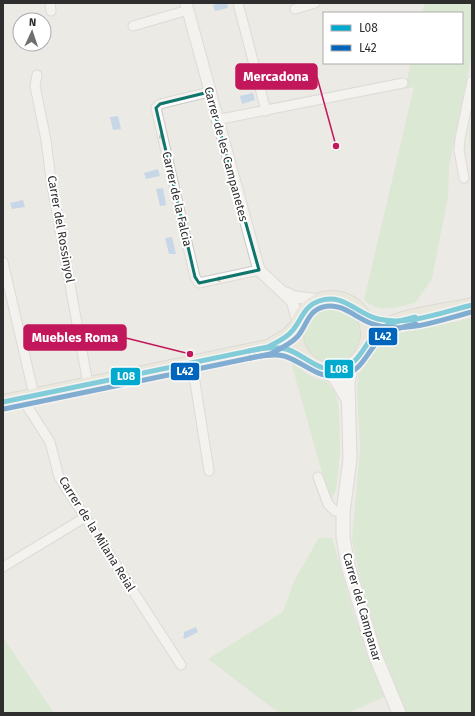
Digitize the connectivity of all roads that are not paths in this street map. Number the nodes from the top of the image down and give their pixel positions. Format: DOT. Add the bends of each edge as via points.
graph roads {
  1 [pos="238,3"];
  2 [pos="315,3"];
  3 [pos="187,7"];
  4 [pos="295,9"];
  5 [pos="132,26"];
  6 [pos="37,75"];
  7 [pos="472,81"];
  8 [pos="403,82"];
  9 [pos="209,92"];
  10 [pos="266,111"];
  11 [pos="216,120"];
  12 [pos="464,178"];
  13 [pos="3,262"];
  14 [pos="259,270"];
  15 [pos="285,293"];
  16 [pos="320,300"];
  17 [pos="472,305"];
  18 [pos="359,310"];
  19 [pos="402,320"];
  20 [pos="297,324"];
  21 [pos="366,344"];
  22 [pos="268,347"];
  23 [pos="304,357"];
  24 [pos="356,361"];
  25 [pos="192,363"];
  26 [pos="322,369"];
  27 [pos="88,384"];
  28 [pos="28,396"];
  29 [pos="3,402"];
  30 [pos="349,402"];
  31 [pos="209,471"];
  32 [pos="318,477"];
  33 [pos="343,512"];
  34 [pos="84,518"];
  35 [pos="3,567"];
  36 [pos="181,665"];
  37 [pos="399,713"];
  1 -- 10 [label="street"];
  2 -- 4 [label="street"];
  3 -- 5 [label="street"];
  3 -- 9 [label="street, Carrer de les Campanetes"];
  6 -- 27 [label="street, Carrer del Rossinyol" via="35,86"];
  7 -- 12 [label="street" via="459,150"];
  8 -- 10 [label="street"];
  9 -- 11 [label="street, Carrer de les Campanetes"];
  14 -- 9 [label="street, Carrer de la Falcia, one-way" via="199,283 195,277 156,108 160,104"];
  10 -- 11 [label="street"];
  11 -- 14 [label="street, Carrer de les Campanetes"];
  13 -- 28 [label="street, Carrer de la Milana Reial"];
  14 -- 15 [label="street"];
  15 -- 16 [label="street"];
  15 -- 20 [label="street" via="294,305"];
  16 -- 18 [label="main road" via="338,298 350,302"];
  16 -- 20 [label="main road" via="309,306"];
  17 -- 19 [label="main road"];
  18 -- 19 [label="main road" via="378,318"];
  18 -- 21 [label="main road" via="368,330"];
  19 -- 21 [label="main road" via="381,329"];
  20 -- 22 [label="main road" via="288,335"];
  20 -- 23 [label="main road" via="297,343"];
  21 -- 24 [label="main road"];
  22 -- 23 [label="main road" via="289,350"];
  22 -- 25 [label="main road"];
  23 -- 26 [label="main road"];
  24 -- 26 [label="main road" via="342,368"];
  24 -- 30 [label="main road, Carrer del Campanar" via="349,378"];
  25 -- 27 [label="main road"];
  25 -- 31 [label="street"];
  26 -- 30 [label="main road, Carrer del Campanar" via="335,377"];
  27 -- 28 [label="main road"];
  28 -- 29 [label="main road"];
  28 -- 34 [label="street, Carrer de la Milana Reial" via="50,442 59,477"];
  30 -- 33 [label="main road, Carrer del Campanar" via="350,459"];
  32 -- 33 [label="street" via="328,504 335,512"];
  33 -- 37 [label="main road, Carrer del Campanar" via="343,537 348,566 375,655"];
  34 -- 35 [label="street"];
  34 -- 36 [label="street, Carrer de la Milana Reial"];
}
